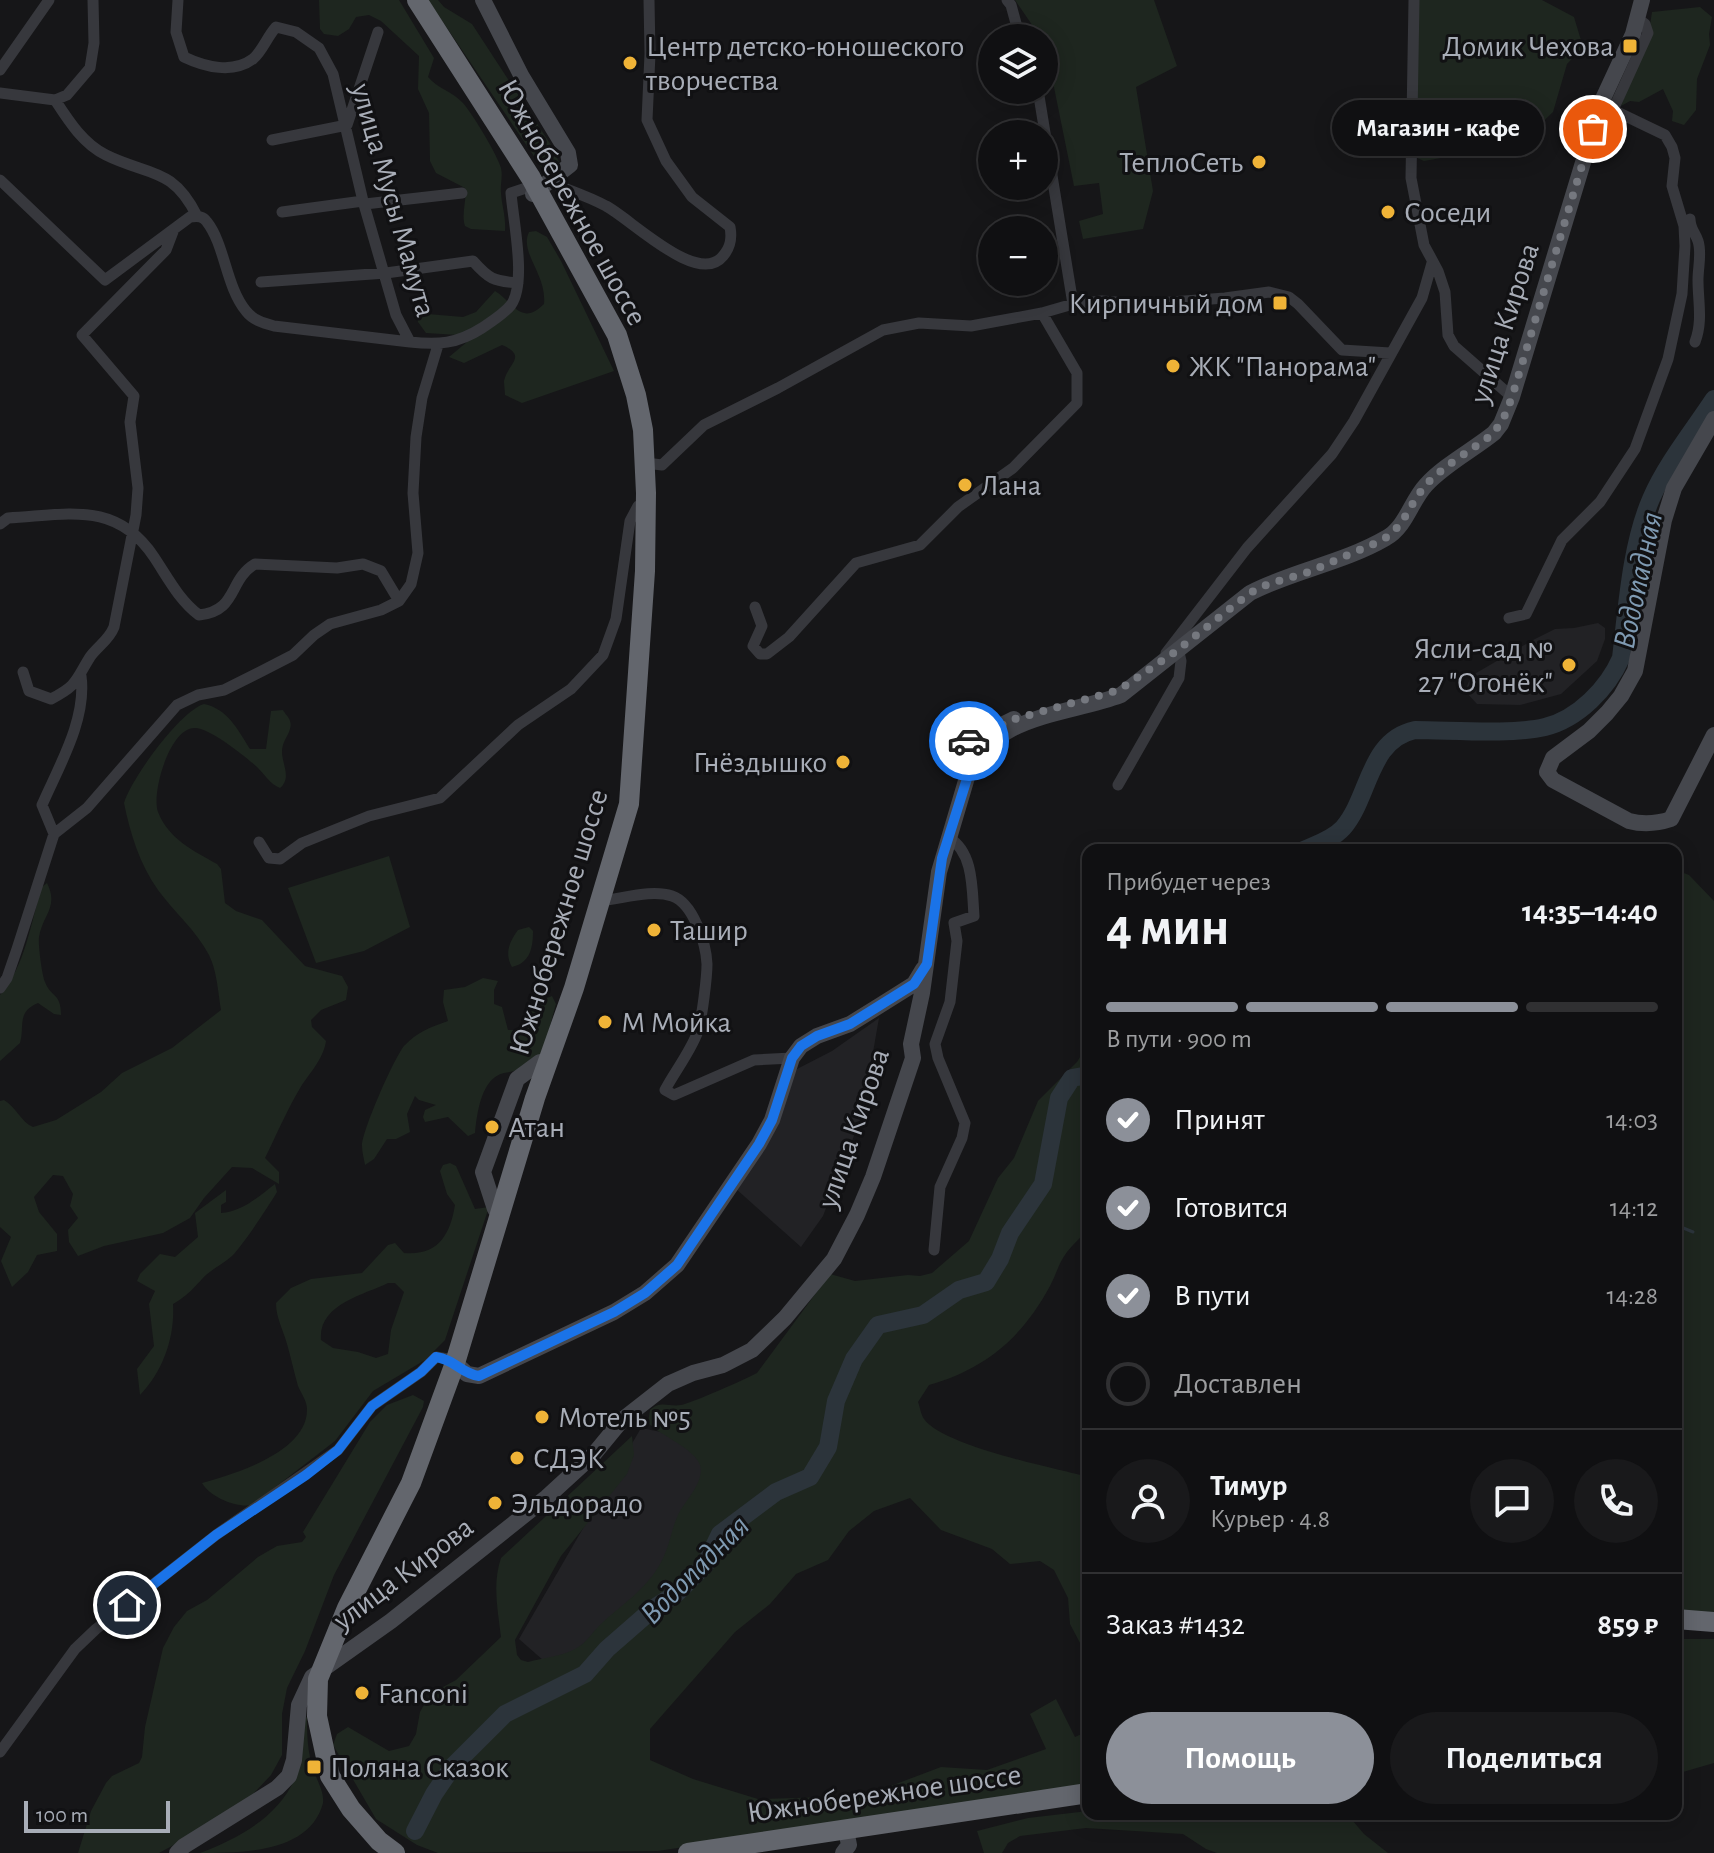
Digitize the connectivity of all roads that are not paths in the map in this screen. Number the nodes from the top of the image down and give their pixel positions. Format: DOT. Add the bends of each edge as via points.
graph roads {
  1 [pos="49,0"];
  2 [pos="93,0"];
  3 [pos="178,0"];
  4 [pos="406,0"];
  5 [pos="417,0"];
  6 [pos="483,0"];
  7 [pos="649,0"];
  8 [pos="1007,0"];
  9 [pos="1414,0"];
  10 [pos="1642,0"];
  11 [pos="1642,21"];
  12 [pos="1016,24"];
  13 [pos="378,32"];
  14 [pos="0,70"];
  15 [pos="0,93"];
  16 [pos="55,100"];
  17 [pos="1040,104"];
  18 [pos="347,125"];
  19 [pos="272,140"];
  20 [pos="0,180"];
  21 [pos="537,188"];
  22 [pos="462,193"];
  23 [pos="364,202"];
  24 [pos="1680,211"];
  25 [pos="282,212"];
  26 [pos="197,216"];
  27 [pos="174,229"];
  28 [pos="1432,263"];
  29 [pos="386,273"];
  30 [pos="261,282"];
  31 [pos="518,283"];
  32 [pos="1073,304"];
  33 [pos="1042,313"];
  34 [pos="410,342"];
  35 [pos="1695,342"];
  36 [pos="438,345"];
  37 [pos="1390,353"];
  38 [pos="1512,397"];
  39 [pos="1714,419"];
  40 [pos="655,466"];
  41 [pos="638,506"];
  42 [pos="0,524"];
  43 [pos="132,532"];
  44 [pos="399,601"];
  45 [pos="755,607"];
  46 [pos="1509,618"];
  47 [pos="1171,653"];
  48 [pos="23,672"];
  49 [pos="81,676"];
  50 [pos="1714,735"];
  51 [pos="1118,785"];
  52 [pos="54,834"];
  53 [pos="949,838"];
  54 [pos="259,842"];
  55 [pos="599,901"];
  56 [pos="927,964"];
  57 [pos="0,988"];
  58 [pos="879,1006"];
  59 [pos="911,1044"];
  60 [pos="792,1058"];
  61 [pos="934,1250"];
  62 [pos="446,1360"];
  63 [pos="315,1675"];
  64 [pos="0,1752"];
  65 [pos="1082,1799"];
  66 [pos="847,1840"];
  67 [pos="176,1853"];
  68 [pos="387,1853"];
  69 [pos="395,1853"];
  70 [pos="688,1853"];
  71 [pos="755,1853"];
  1 -- 14 [label="street"];
  2 -- 16 [label="street" via="90,68 67,95"];
  3 -- 18 [label="street, улица Мусы Мамута" via="176,32 184,57 203,66 225,68 251,60 276,27 296,32 319,48 333,74"];
  4 -- 21 [label="highway, Южнобережное шоссе"];
  5 -- 21 [label="highway, Южнобережное шоссе"];
  6 -- 21 [label="main road" via="568,153 570,165"];
  7 -- 21 [label="street" via="647,120 666,161 692,197 730,227 727,250 712,264 689,261 608,207"];
  8 -- 12 [label="street"];
  9 -- 28 [label="street" via="1411,178"];
  10 -- 11 [label="main road, улица Кирова"];
  11 -- 24 [label="street" via="1648,33 1613,110 1665,135 1675,158 1672,186"];
  11 -- 38 [label="main road, улица Кирова" via="1601,103"];
  13 -- 18 [label="street"];
  15 -- 16 [label="street"];
  16 -- 26 [label="street" via="86,141 105,155 168,178"];
  17 -- 32 [label="street"];
  18 -- 19 [label="street"];
  18 -- 23 [label="street, улица Мусы Мамута"];
  20 -- 27 [label="street" via="105,280"];
  21 -- 31 [label="street" via="511,193"];
  21 -- 40 [label="highway, Южнобережное шоссе" via="617,335"];
  21 -- 41 [label="highway, Южнобережное шоссе" via="605,325 626,383 636,430"];
  22 -- 23 [label="street"];
  23 -- 25 [label="street"];
  23 -- 29 [label="street, улица Мусы Мамута"];
  24 -- 35 [label="street" via="1689,216 1698,239 1701,313"];
  24 -- 46 [label="street" via="1685,246 1682,294 1668,359 1635,449 1600,502 1562,540 1526,614"];
  26 -- 27 [label="street"];
  26 -- 34 [label="street" via="211,229 234,290 256,321"];
  27 -- 43 [label="street" via="166,250 82,335 134,396 130,422 138,488"];
  28 -- 37 [label="street" via="1422,298"];
  28 -- 38 [label="street" via="1445,292 1448,335 1454,346"];
  29 -- 30 [label="street"];
  29 -- 31 [label="street" via="473,261 496,282"];
  29 -- 34 [label="street, улица Мусы Мамута" via="396,315"];
  31 -- 36 [label="street, улица Мусы Мамута" via="512,304 485,326 462,341"];
  32 -- 33 [label="street"];
  32 -- 37 [label="street" via="1144,304 1269,292 1298,304 1342,350"];
  33 -- 40 [label="street" via="971,326 919,323 883,330 704,425"];
  33 -- 45 [label="street" via="1077,373 1077,403 1042,439 920,545 856,563 767,654 753,646 762,626"];
  34 -- 36 [label="street, улица Мусы Мамута"];
  36 -- 44 [label="street" via="416,437 418,553 411,584"];
  37 -- 47 [label="street" via="1332,454 1247,548"];
  38 -- 47 [label="main road, улица Кирова" via="1494,433 1426,484 1389,537 1250,593"];
  39 -- 50 [label="main road" via="1674,488 1635,671 1607,713 1548,765 1547,772 1621,818 1659,823 1671,819"];
  40 -- 55 [label="highway, Южнобережное шоссе" via="629,804"];
  41 -- 54 [label="street" via="630,521 616,619 603,655 571,689 518,725 440,798 369,816 302,843 280,859 269,858"];
  41 -- 62 [label="highway, Южнобережное шоссе" via="621,805"];
  42 -- 43 [label="street" via="8,518 89,513"];
  43 -- 44 [label="street" via="185,605 199,615 226,606 245,570 255,564 363,564 381,571"];
  43 -- 49 [label="street" via="114,627"];
  44 -- 52 [label="street" via="330,624 293,655 224,690 177,705 87,808"];
  47 -- 51 [label="street" via="1181,661 1179,678"];
  47 -- 53 [label="main road, улица Кирова" via="1119,690 1015,719 1002,730 988,723 978,726 969,734 971,766"];
  48 -- 49 [label="street" via="29,691 51,699"];
  49 -- 52 [label="street" via="76,723 42,805"];
  52 -- 57 [label="street"];
  53 -- 56 [label="main road, улица Кирова" via="939,872"];
  53 -- 61 [label="street" via="963,852 970,873 974,916 954,923 950,1002 935,1044 965,1123 940,1187"];
  55 -- 60 [label="street" via="669,895 681,899 697,926 707,962 698,1031 665,1090 674,1095 754,1060"];
  55 -- 62 [label="highway, Южнобережное шоссе"];
  56 -- 58 [label="main road" via="914,984"];
  56 -- 59 [label="main road, улица Кирова"];
  58 -- 59 [label="main road" via="909,1000"];
  58 -- 60 [label="main road" via="817,1036"];
  59 -- 63 [label="main road, улица Кирова" via="913,1058 857,1215 834,1259 785,1318 752,1350 668,1384 622,1420 547,1497"];
  60 -- 62 [label="main road" via="759,1144 677,1265 645,1293 479,1376"];
  62 -- 63 [label="highway, Южнобережное шоссе" via="410,1471 344,1600"];
  62 -- 63 [label="highway, Южнобережное шоссе" via="411,1483"];
  62 -- 64 [label="street" via="372,1406 338,1450 216,1535 96,1629 75,1649"];
  63 -- 67 [label="main road" via="299,1705 289,1776"];
  63 -- 68 [label="highway, Южнобережное шоссе" via="309,1698 327,1781 365,1833"];
  63 -- 69 [label="highway, Южнобережное шоссе" via="317,1716 330,1776 351,1809"];
  65 -- 66 [label="highway, Южнобережное шоссе"];
  66 -- 70 [label="highway, Южнобережное шоссе"];
  66 -- 71 [label="highway, Южнобережное шоссе"];
}
